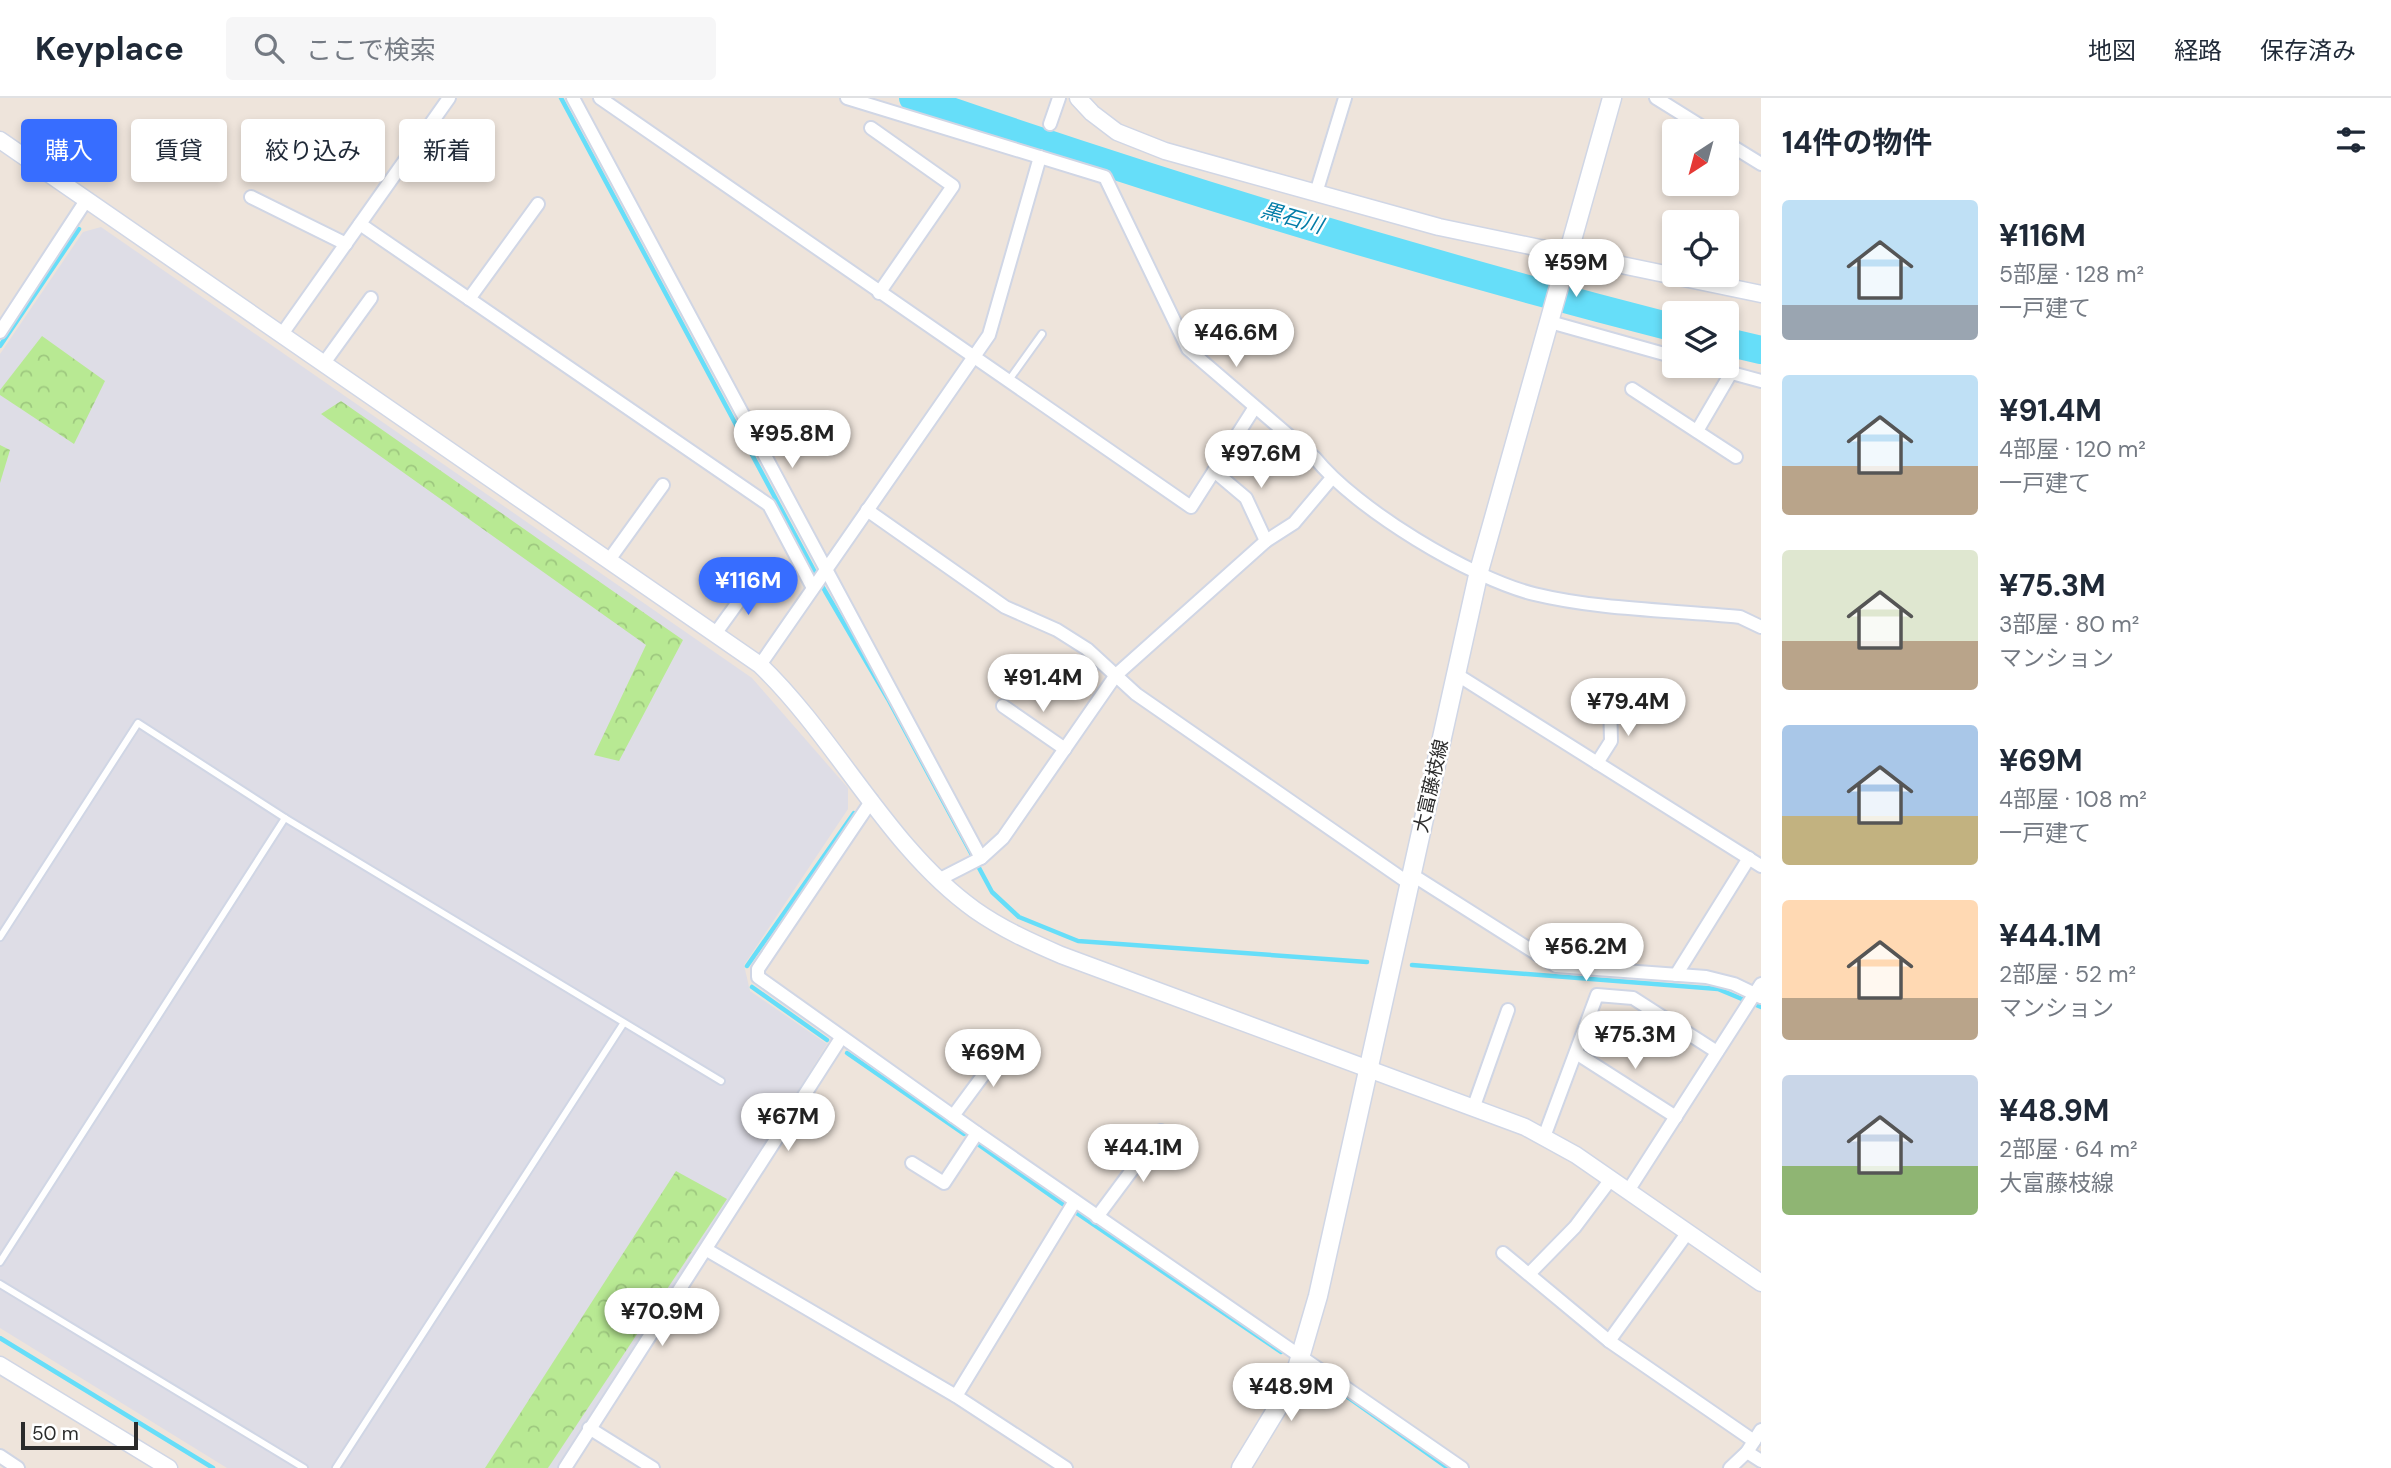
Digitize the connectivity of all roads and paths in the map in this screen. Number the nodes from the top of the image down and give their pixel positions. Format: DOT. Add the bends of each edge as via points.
graph roads {
  1 [pos="449,98"];
  2 [pos="573,98"];
  3 [pos="600,98"];
  4 [pos="846,98"];
  5 [pos="1059,98"];
  6 [pos="1078,98"];
  7 [pos="1345,98"];
  8 [pos="1612,98"];
  9 [pos="1656,98"];
  10 [pos="1690,119"];
  11 [pos="1051,124"];
  12 [pos="871,128"];
  13 [pos="0,140"];
  14 [pos="1740,151"];
  15 [pos="1040,157"];
  16 [pos="1761,164"];
  17 [pos="1316,193"];
  18 [pos="251,197"];
  19 [pos="87,199"];
  20 [pos="537,204"];
  21 [pos="360,224"];
  22 [pos="346,244"];
  23 [pos="1568,253"];
  24 [pos="879,293"];
  25 [pos="1761,294"];
  26 [pos="371,298"];
  27 [pos="469,299"];
  28 [pos="1550,319"];
  29 [pos="0,332"];
  30 [pos="282,334"];
  31 [pos="1042,334"];
  32 [pos="1662,353"];
  33 [pos="972,358"];
  34 [pos="324,363"];
  35 [pos="1739,375"];
  36 [pos="1728,378"];
  37 [pos="1008,382"];
  38 [pos="1761,382"];
  39 [pos="1632,389"];
  40 [pos="1255,407"];
  41 [pos="1697,431"];
  42 [pos="1736,457"];
  43 [pos="1214,471"];
  44 [pos="1331,479"];
  45 [pos="663,485"];
  46 [pos="867,510"];
  47 [pos="1266,541"];
  48 [pos="609,560"];
  49 [pos="1479,571"];
  50 [pos="820,578"];
  51 [pos="754,580"];
  52 [pos="1761,627"];
  53 [pos="715,634"];
  54 [pos="760,665"];
  55 [pos="1456,674"];
  56 [pos="1116,675"];
  57 [pos="1610,700"];
  58 [pos="1003,706"];
  59 [pos="1065,749"];
  60 [pos="1597,763"];
  61 [pos="873,800"];
  62 [pos="285,818"];
  63 [pos="977,860"];
  64 [pos="1755,862"];
  65 [pos="940,879"];
  66 [pos="1410,879"];
  67 [pos="0,937"];
  68 [pos="1676,975"];
  69 [pos="1755,996"];
  70 [pos="1508,1010"];
  71 [pos="623,1024"];
  72 [pos="841,1038"];
  73 [pos="1006,1043"];
  74 [pos="1717,1052"];
  75 [pos="1576,1053"];
  76 [pos="1367,1067"];
  77 [pos="721,1082"];
  78 [pos="1475,1106"];
  79 [pos="953,1116"];
  80 [pos="1676,1117"];
  81 [pos="1161,1130"];
  82 [pos="977,1133"];
  83 [pos="1544,1137"];
  84 [pos="912,1163"];
  85 [pos="1611,1179"];
  86 [pos="1628,1191"];
  87 [pos="1075,1201"];
  88 [pos="1097,1217"];
  89 [pos="1688,1232"];
  90 [pos="707,1250"];
  91 [pos="1503,1252"];
  92 [pos="0,1262"];
  93 [pos="1529,1274"];
  94 [pos="1759,1278"];
  95 [pos="0,1283"];
  96 [pos="1609,1341"];
  97 [pos="1301,1357"];
  98 [pos="1,1366"];
  99 [pos="956,1396"];
  100 [pos="589,1428"];
  101 [pos="1754,1441"];
  102 [pos="0,1457"];
  103 [pos="1761,1461"];
  104 [pos="19,1468"];
  105 [pos="169,1468"];
  106 [pos="304,1468"];
  107 [pos="335,1468"];
  108 [pos="565,1468"];
  109 [pos="653,1468"];
  110 [pos="1066,1468"];
  111 [pos="1241,1468"];
  112 [pos="1462,1468"];
  113 [pos="1730,1468"];
  1 -- 21 [label="street"];
  2 -- 50 [label="street"];
  3 -- 24 [label="street"];
  4 -- 15 [label="street"];
  5 -- 11 [label="street"];
  6 -- 17 [label="street" via="1091,113 1165,151"];
  7 -- 17 [label="street"];
  8 -- 23 [label="main road, 大富藤枝線"];
  9 -- 10 [label="street"];
  12 -- 24 [label="street" via="953,186"];
  13 -- 19 [label="street"];
  14 -- 16 [label="street"];
  15 -- 33 [label="street" via="989,335"];
  15 -- 40 [label="street" via="1105,177 1188,349"];
  17 -- 23 [label="street" via="1439,227"];
  18 -- 22 [label="street"];
  19 -- 29 [label="street"];
  19 -- 30 [label="street"];
  20 -- 27 [label="street"];
  21 -- 22 [label="street"];
  21 -- 27 [label="street"];
  22 -- 30 [label="street"];
  23 -- 25 [label="street"];
  23 -- 28 [label="main road, 大富藤枝線"];
  24 -- 33 [label="street"];
  26 -- 34 [label="street"];
  27 -- 50 [label="street" via="769,505"];
  28 -- 32 [label="street"];
  28 -- 49 [label="main road, 大富藤枝線"];
  30 -- 34 [label="street"];
  31 -- 37 [label="lane"];
  33 -- 37 [label="street"];
  33 -- 46 [label="street"];
  34 -- 48 [label="street"];
  35 -- 38 [label="street"];
  36 -- 41 [label="street"];
  37 -- 43 [label="street" via="1191,507"];
  39 -- 41 [label="street"];
  40 -- 43 [label="street"];
  40 -- 44 [label="street" via="1315,458"];
  41 -- 42 [label="street"];
  43 -- 47 [label="street" via="1246,498"];
  44 -- 47 [label="street" via="1294,523"];
  44 -- 49 [label="street" via="1387,522"];
  45 -- 48 [label="street"];
  46 -- 50 [label="street"];
  46 -- 56 [label="street" via="1005,607 1087,649"];
  47 -- 56 [label="street"];
  48 -- 53 [label="street"];
  49 -- 52 [label="street" via="1533,594 1740,617"];
  49 -- 55 [label="main road, 大富藤枝線"];
  50 -- 54 [label="street"];
  50 -- 63 [label="street"];
  51 -- 53 [label="street"];
  53 -- 54 [label="street"];
  54 -- 61 [label="street" via="789,693"];
  55 -- 60 [label="street"];
  55 -- 66 [label="main road, 大富藤枝線"];
  56 -- 59 [label="street"];
  56 -- 66 [label="street" via="1136,694"];
  57 -- 60 [label="street" via="1611,741"];
  58 -- 59 [label="street"];
  59 -- 63 [label="street" via="1003,838"];
  60 -- 64 [label="street"];
  61 -- 65 [label="street"];
  61 -- 72 [label="street" via="758,969 758,977"];
  62 -- 67 [label="lane" via="138,723"];
  62 -- 71 [label="lane"];
  62 -- 92 [label="lane"];
  63 -- 65 [label="street"];
  64 -- 68 [label="street"];
  65 -- 76 [label="street" via="975,910 1031,942 1198,1008"];
  66 -- 68 [label="street" via="1556,966"];
  66 -- 76 [label="main road, 大富藤枝線"];
  68 -- 69 [label="street" via="1706,977"];
  69 -- 74 [label="street"];
  70 -- 78 [label="street"];
  71 -- 77 [label="lane"];
  71 -- 107 [label="lane"];
  72 -- 79 [label="street"];
  72 -- 90 [label="street"];
  73 -- 79 [label="street"];
  74 -- 75 [label="street" via="1633,998 1597,995"];
  74 -- 80 [label="street"];
  75 -- 80 [label="street"];
  75 -- 83 [label="street"];
  76 -- 78 [label="street"];
  76 -- 97 [label="main road, 大富藤枝線"];
  78 -- 83 [label="street"];
  79 -- 82 [label="street"];
  80 -- 86 [label="street"];
  81 -- 88 [label="street"];
  82 -- 84 [label="street" via="944,1183"];
  82 -- 87 [label="street"];
  83 -- 85 [label="street"];
  85 -- 86 [label="street"];
  85 -- 93 [label="street" via="1575,1227"];
  86 -- 89 [label="street"];
  87 -- 88 [label="street"];
  87 -- 99 [label="street"];
  88 -- 97 [label="street"];
  89 -- 94 [label="street"];
  89 -- 96 [label="street"];
  90 -- 99 [label="street"];
  90 -- 100 [label="street"];
  91 -- 93 [label="street"];
  93 -- 96 [label="street"];
  95 -- 106 [label="lane"];
  96 -- 101 [label="street"];
  97 -- 111 [label="main road, 大富藤枝線" via="1284,1397"];
  97 -- 112 [label="street"];
  98 -- 105 [label="street"];
  99 -- 110 [label="street"];
  100 -- 108 [label="street"];
  100 -- 109 [label="street"];
  101 -- 103 [label="street"];
  101 -- 113 [label="street"];
  102 -- 104 [label="street"];
}
